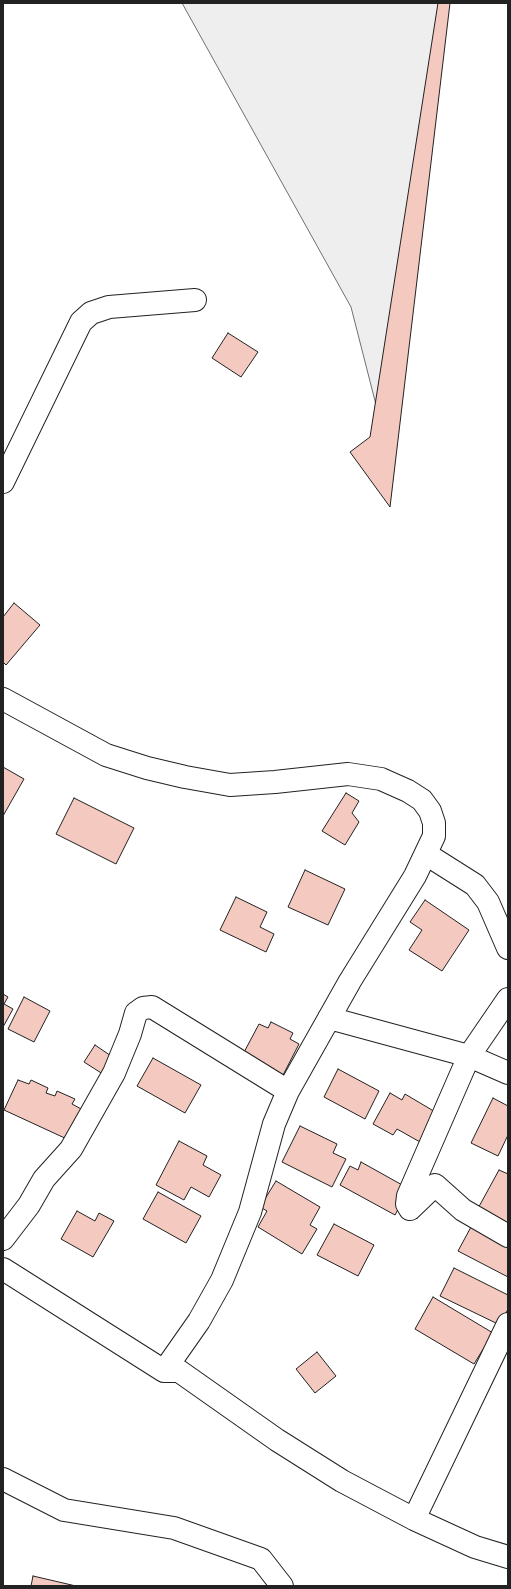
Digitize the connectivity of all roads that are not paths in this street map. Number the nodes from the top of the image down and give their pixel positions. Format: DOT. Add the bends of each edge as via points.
graph roads {
  1 [pos="195,300"];
  2 [pos="3,482"];
  3 [pos="3,699"];
  4 [pos="426,854"];
  5 [pos="508,948"];
  6 [pos="508,998"];
  7 [pos="329,1018"];
  8 [pos="469,1056"];
  9 [pos="508,1073"];
  10 [pos="288,1091"];
  11 [pos="508,1236"];
  12 [pos="3,1240"];
  13 [pos="3,1269"];
  14 [pos="508,1324"];
  15 [pos="164,1371"];
  16 [pos="3,1480"];
  17 [pos="414,1518"];
  18 [pos="508,1557"];
  19 [pos="282,1586"];
  1 -- 2 [label="street" via="109,307 91,313 81,322"];
  3 -- 4 [label="street" via="106,755 185,777 230,784 348,774 381,779 422,800 430,811 434,823 434,836"];
  4 -- 5 [label="street" via="475,885 488,902"];
  4 -- 7 [label="street"];
  6 -- 8 [label="street"];
  7 -- 8 [label="street"];
  7 -- 10 [label="street"];
  8 -- 9 [label="street"];
  8 -- 11 [label="street" via="408,1196 407,1204 410,1209 435,1185 462,1210"];
  10 -- 12 [label="street" via="152,1007 143,1008 136,1013 114,1074 71,1149 44,1179"];
  10 -- 15 [label="street" via="274,1124 250,1212 222,1280 199,1321"];
  13 -- 15 [label="street"];
  14 -- 17 [label="street"];
  15 -- 17 [label="street" via="179,1371 277,1440 342,1481"];
  16 -- 19 [label="street" via="64,1510 174,1528 261,1559"];
  17 -- 18 [label="street" via="475,1547"];
}
